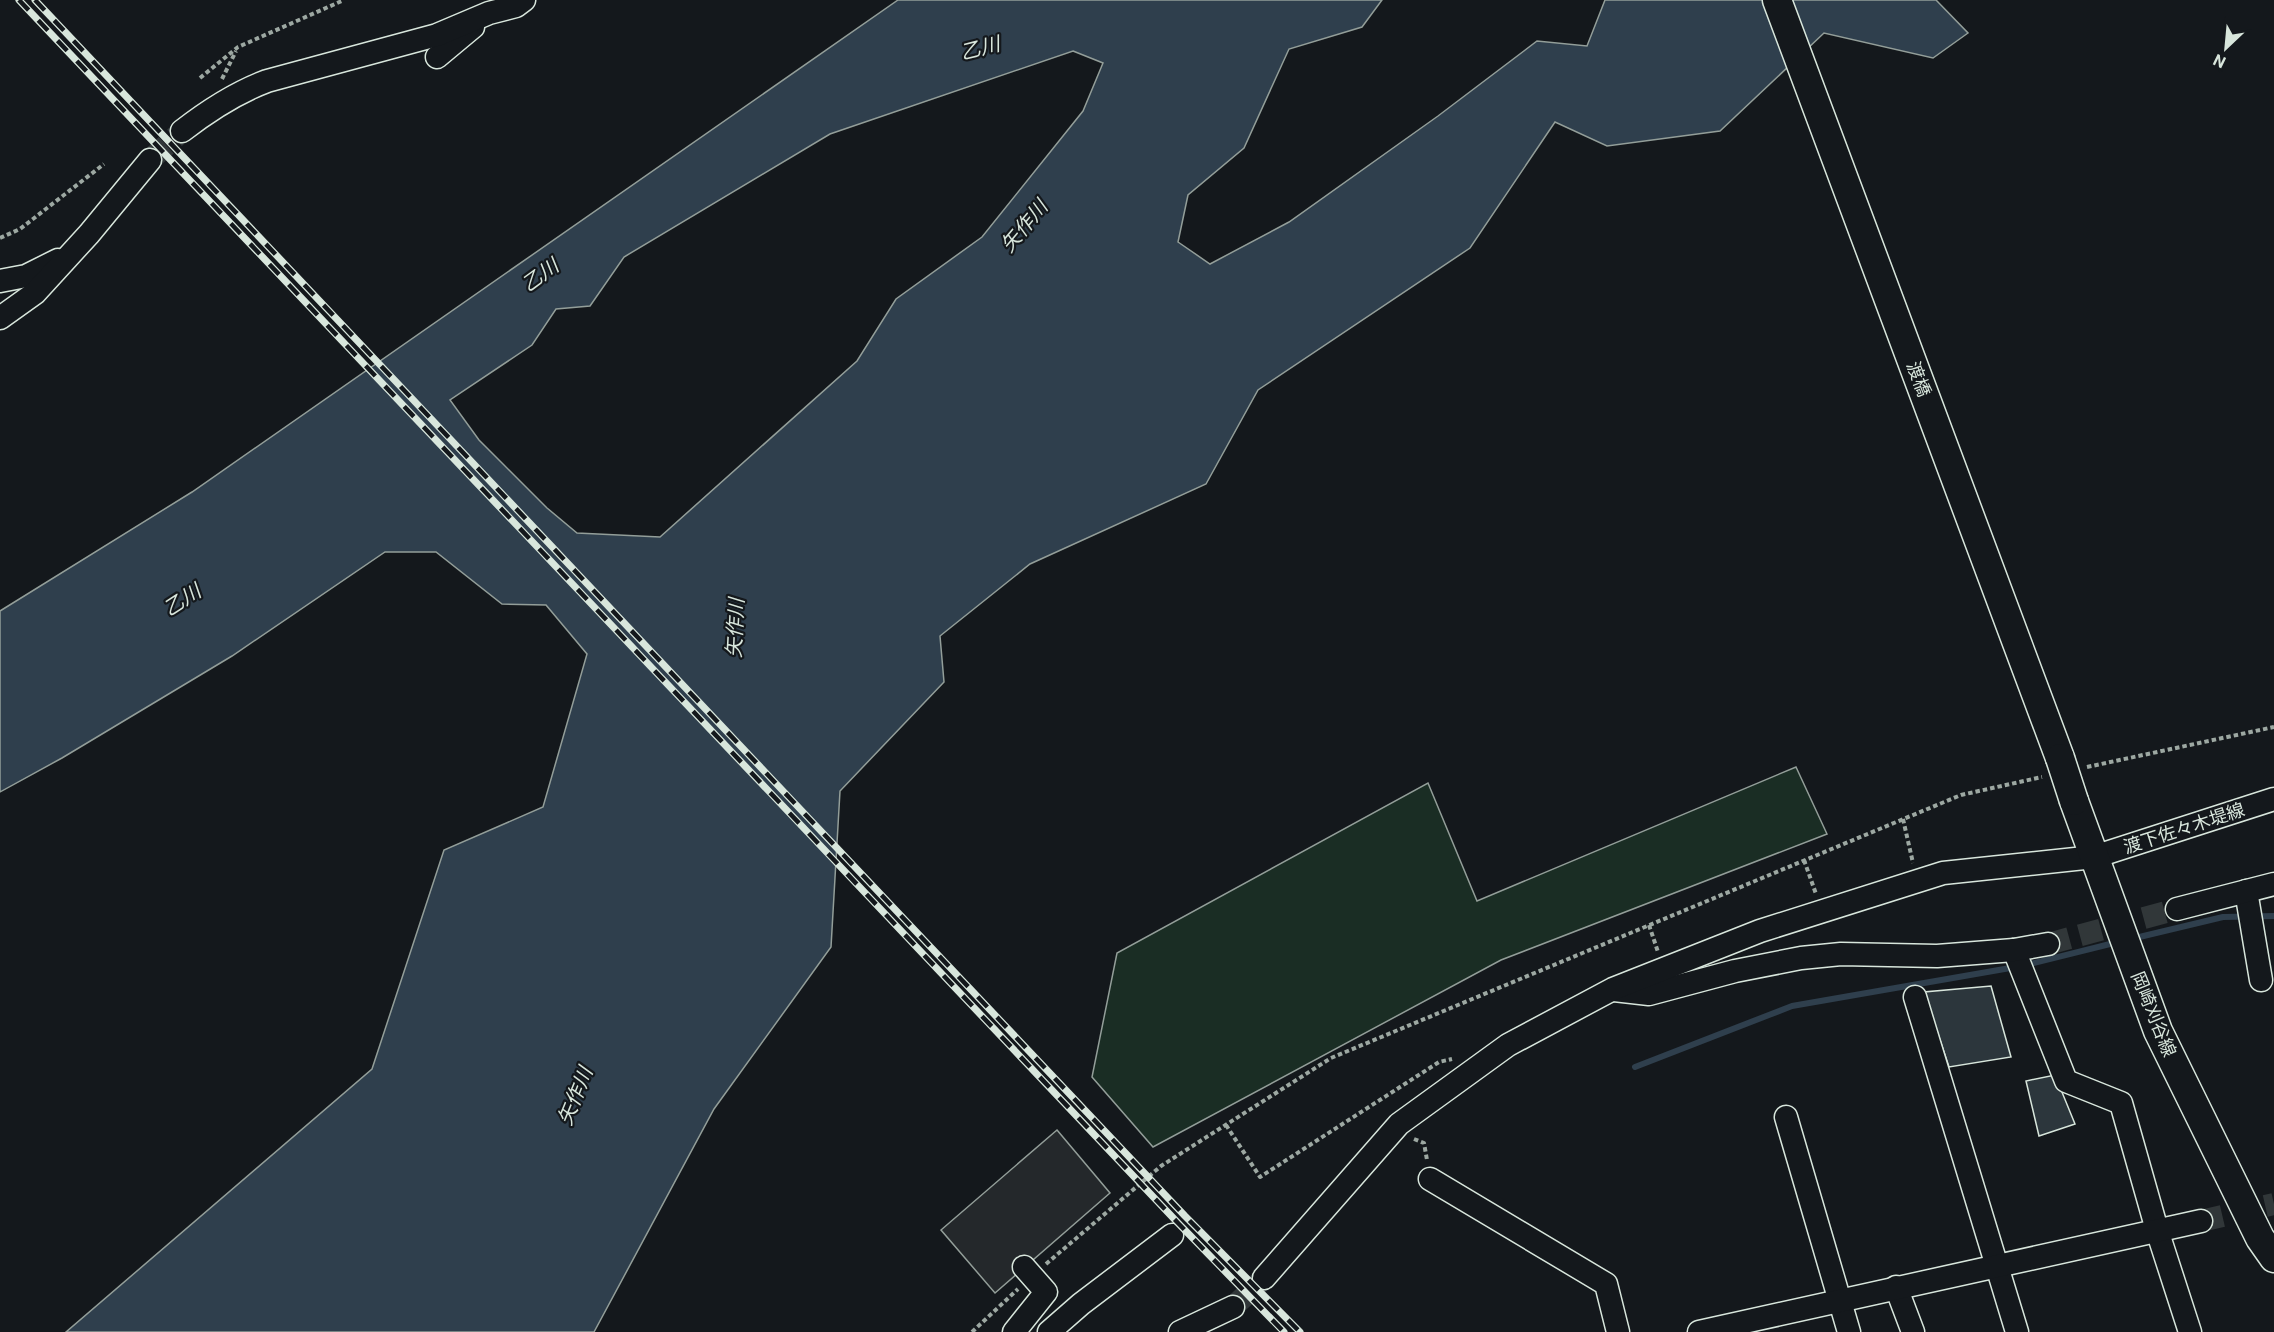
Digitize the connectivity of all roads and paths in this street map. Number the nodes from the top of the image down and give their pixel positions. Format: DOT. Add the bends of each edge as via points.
graph roads {
  1 [pos="345,0"];
  2 [pos="524,0"];
  3 [pos="1777,0"];
  4 [pos="496,6"];
  5 [pos="437,57"];
  6 [pos="200,78"];
  7 [pos="182,131"];
  8 [pos="150,160"];
  9 [pos="104,164"];
  10 [pos="0,238"];
  11 [pos="70,254"];
  12 [pos="0,280"];
  13 [pos="0,318"];
  14 [pos="2274,727"];
  15 [pos="2060,768"];
  16 [pos="2273,799"];
  17 [pos="1903,819"];
  18 [pos="2094,857"];
  19 [pos="1804,860"];
  20 [pos="1918,881"];
  21 [pos="2274,884"];
  22 [pos="2246,891"];
  23 [pos="2177,909"];
  24 [pos="1823,912"];
  25 [pos="2048,944"];
  26 [pos="2014,950"];
  27 [pos="2261,980"];
  28 [pos="1613,989"];
  29 [pos="1915,997"];
  30 [pos="1462,1056"];
  31 [pos="1786,1117"];
  32 [pos="1226,1125"];
  33 [pos="1394,1130"];
  34 [pos="1430,1179"];
  35 [pos="2200,1221"];
  36 [pos="2157,1230"];
  37 [pos="1172,1235"];
  38 [pos="2274,1258"];
  39 [pos="1995,1265"];
  40 [pos="1028,1271"];
  41 [pos="1264,1278"];
  42 [pos="1896,1287"];
  43 [pos="1839,1300"];
  44 [pos="1233,1307"];
  45 [pos="972,1332"];
  46 [pos="1014,1332"];
  47 [pos="1049,1332"];
  48 [pos="1180,1332"];
  49 [pos="1618,1332"];
  50 [pos="1698,1332"];
  51 [pos="1849,1332"];
  52 [pos="1913,1332"];
  53 [pos="2017,1332"];
  54 [pos="2190,1332"];
  1 -- 6 [label="path" via="238,47"];
  2 -- 4 [label="street" via="516,6"];
  3 -- 15 [label="main road, 渡橋"];
  4 -- 5 [label="street"];
  4 -- 7 [label="street" via="437,34 250,87"];
  8 -- 11 [label="street"];
  9 -- 10 [label="path" via="20,230"];
  11 -- 12 [label="street" via="26,276"];
  11 -- 13 [label="street" via="35,292"];
  14 -- 15 [label="path"];
  15 -- 17 [label="path" via="1961,795"];
  15 -- 18 [label="main road, 岡崎刈谷線, bridge"];
  16 -- 18 [label="street, 渡下佐々木堤線"];
  17 -- 19 [label="path"];
  17 -- 20 [label="path"];
  18 -- 20 [label="street, 渡下佐々木堤線" via="1943,873"];
  18 -- 38 [label="main road, 岡崎刈谷線" via="2158,1030 2260,1238"];
  19 -- 24 [label="path"];
  19 -- 32 [label="path" via="1331,1058"];
  20 -- 24 [label="street, 渡下佐々木堤線"];
  21 -- 22 [label="street"];
  22 -- 23 [label="street"];
  22 -- 27 [label="street"];
  24 -- 28 [label="street, 渡下佐々木堤線"];
  25 -- 26 [label="street"];
  26 -- 28 [label="street" via="1937,956 1841,954 1735,970 1649,994"];
  26 -- 36 [label="street" via="2066,1082 2121,1103"];
  28 -- 33 [label="street, 渡下佐々木堤線" via="1508,1045"];
  29 -- 39 [label="street"];
  30 -- 32 [label="path" via="1439,1062 1260,1177"];
  31 -- 43 [label="street"];
  32 -- 40 [label="path" via="1161,1166"];
  33 -- 34 [label="path" via="1424,1143"];
  33 -- 41 [label="street, 渡下佐々木堤線"];
  34 -- 49 [label="street" via="1606,1284"];
  35 -- 36 [label="street"];
  36 -- 39 [label="street"];
  36 -- 54 [label="street"];
  37 -- 47 [label="street"];
  39 -- 42 [label="street"];
  39 -- 53 [label="street"];
  40 -- 45 [label="path"];
  40 -- 46 [label="street" via="1046,1292"];
  42 -- 43 [label="street"];
  42 -- 52 [label="street"];
  43 -- 50 [label="street"];
  43 -- 51 [label="street"];
  44 -- 48 [label="street"];
}
